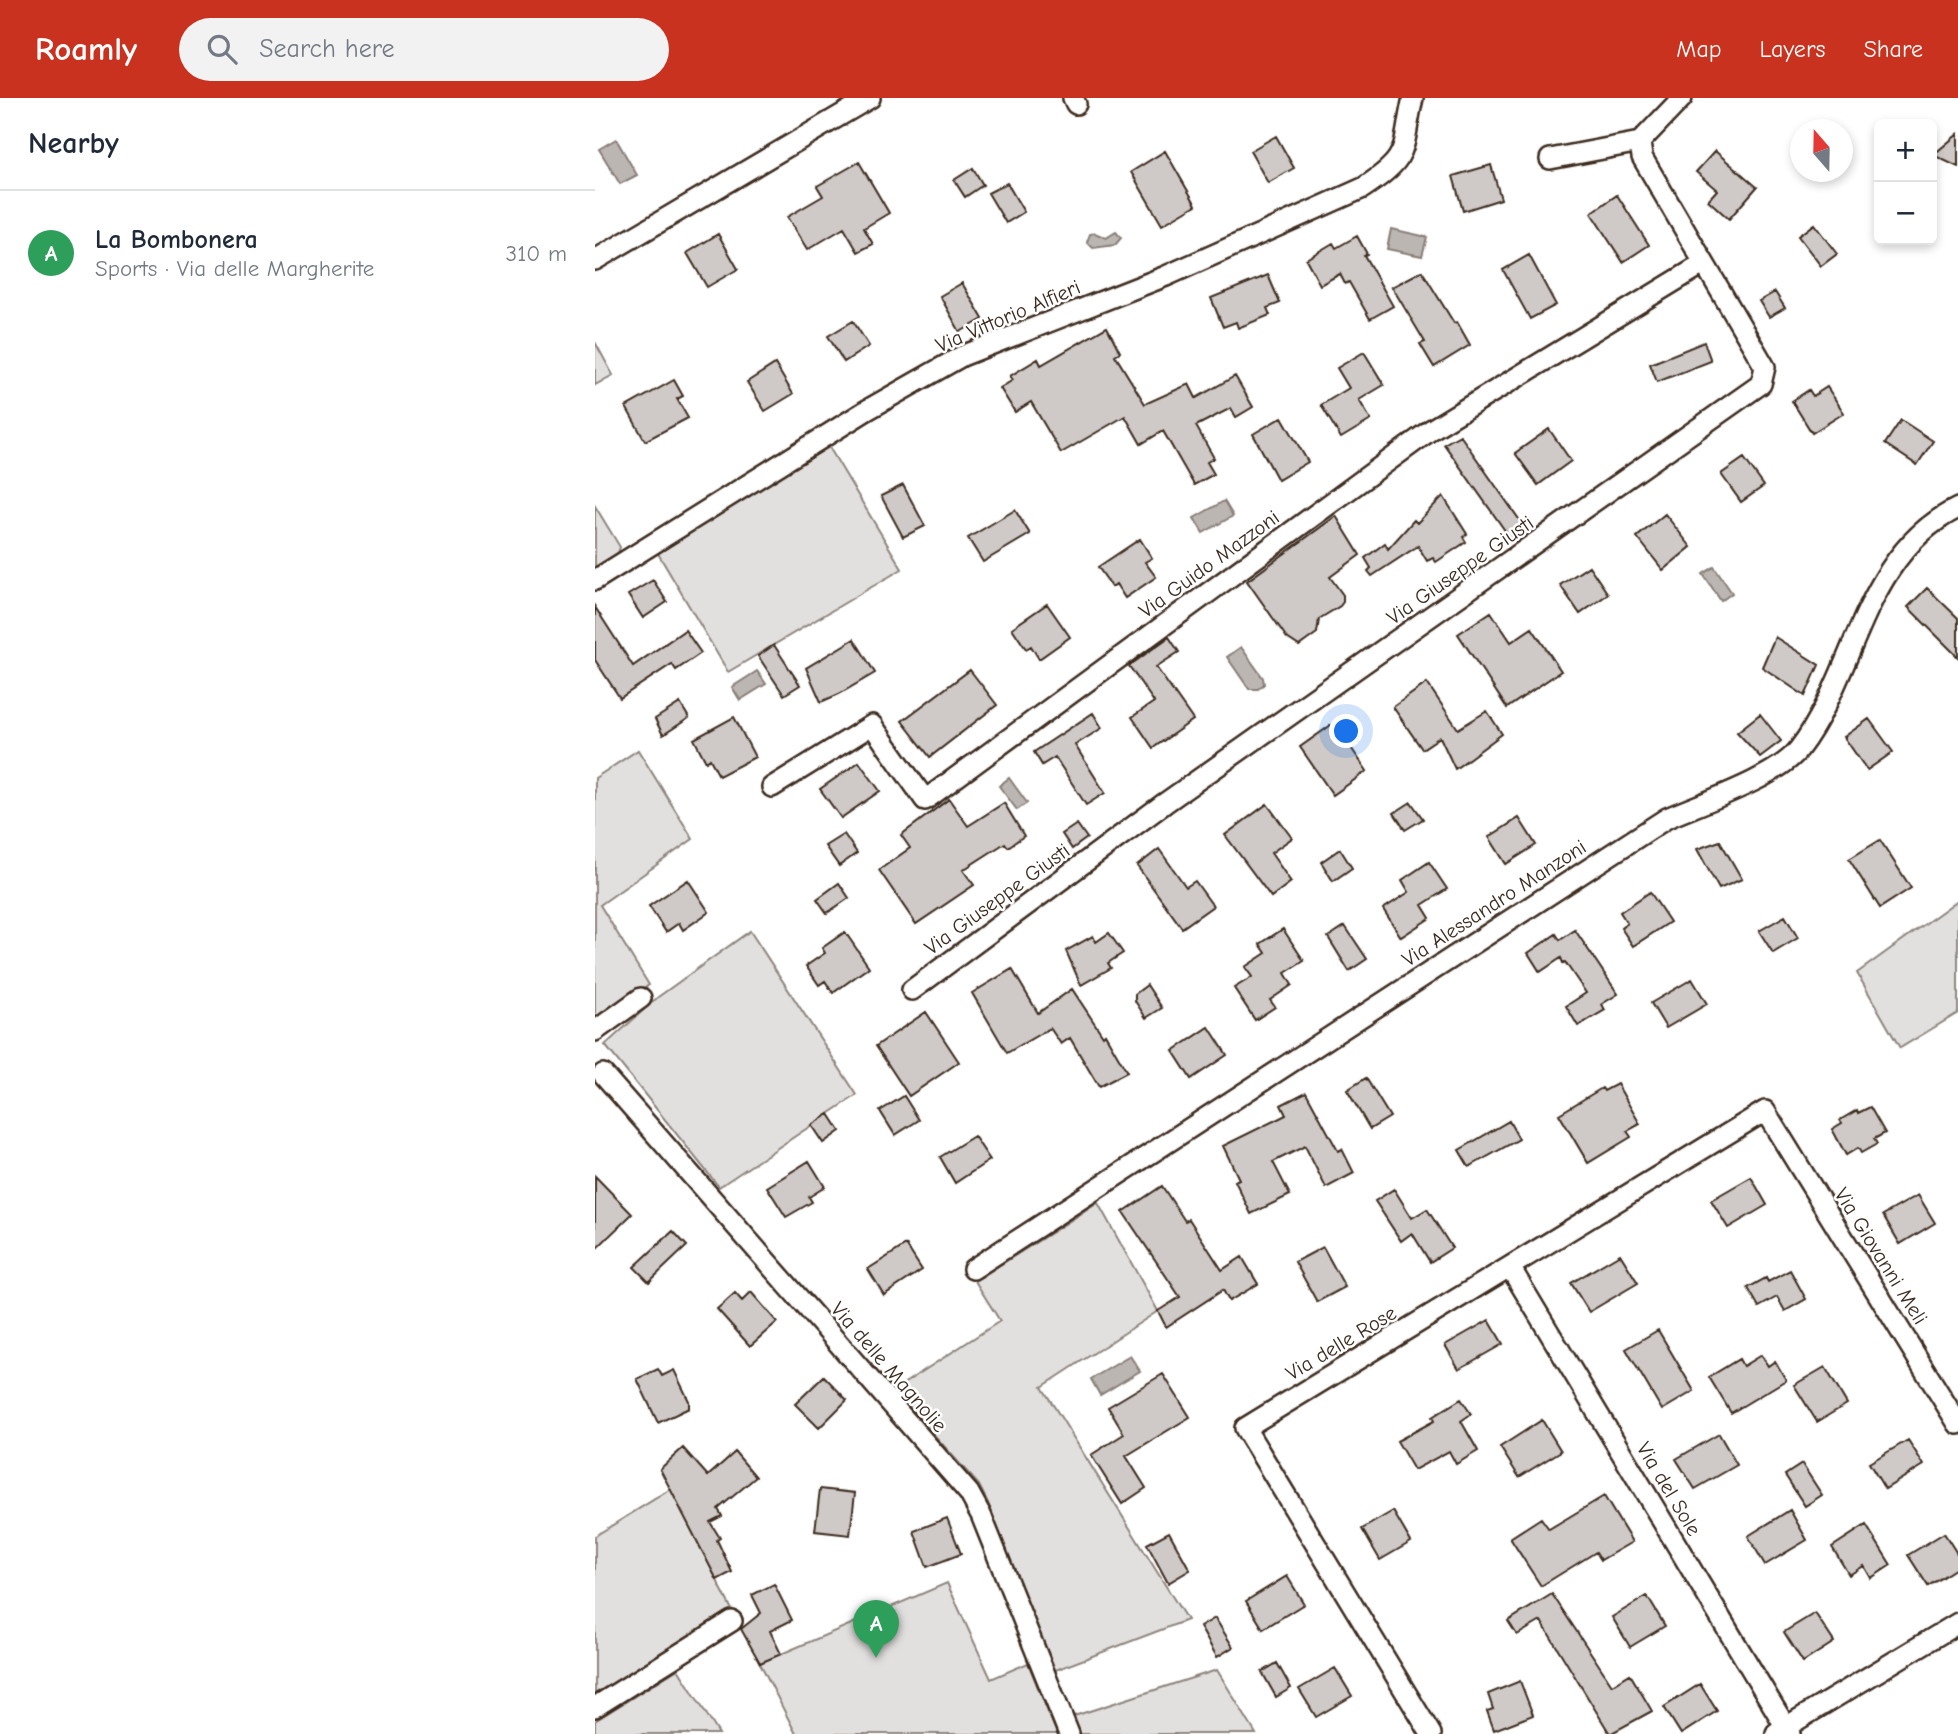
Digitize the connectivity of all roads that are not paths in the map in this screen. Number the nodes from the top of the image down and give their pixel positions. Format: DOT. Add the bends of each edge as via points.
graph roads {
  1 [pos="870,98"];
  2 [pos="1413,98"];
  3 [pos="1682,98"];
  4 [pos="1640,142"];
  5 [pos="1550,159"];
  6 [pos="595,260"];
  7 [pos="1703,264"];
  8 [pos="1958,508"];
  9 [pos="595,580"];
  10 [pos="772,786"];
  11 [pos="912,990"];
  12 [pos="641,998"];
  13 [pos="595,1031"];
  14 [pos="603,1074"];
  15 [pos="1765,1111"];
  16 [pos="1510,1267"];
  17 [pos="973,1269"];
  18 [pos="1958,1424"];
  19 [pos="731,1621"];
  20 [pos="1958,1623"];
  21 [pos="595,1707"];
  22 [pos="1784,1732"];
  23 [pos="1069,1734"];
  24 [pos="1431,1734"];
  1 -- 6 [label="street"];
  2 -- 9 [label="street, Via Vittorio Alfieri" via="1403,152 1388,172 1363,188 1166,276 963,356 867,410"];
  3 -- 4 [label="street"];
  4 -- 5 [label="street"];
  4 -- 7 [label="street, Via Giuseppe Giusti" via="1642,157"];
  7 -- 10 [label="street, Via Guido Mazzoni" via="1432,429 925,800 872,725"];
  7 -- 11 [label="street, Via Giuseppe Giusti" via="1765,367 1761,384 1165,803"];
  8 -- 17 [label="street, Via Alessandro Manzoni" via="1927,529 1895,561 1798,751 1764,776 1667,818"];
  12 -- 13 [label="street"];
  14 -- 23 [label="street, Via delle Magnolie" via="969,1493"];
  15 -- 16 [label="street, Via delle Rose"];
  15 -- 18 [label="street, Via Giovanni Meli"];
  16 -- 22 [label="street, Via del Sole"];
  16 -- 24 [label="street, Via delle Rose" via="1245,1428"];
  19 -- 21 [label="street"];
  20 -- 22 [label="street"];
}
